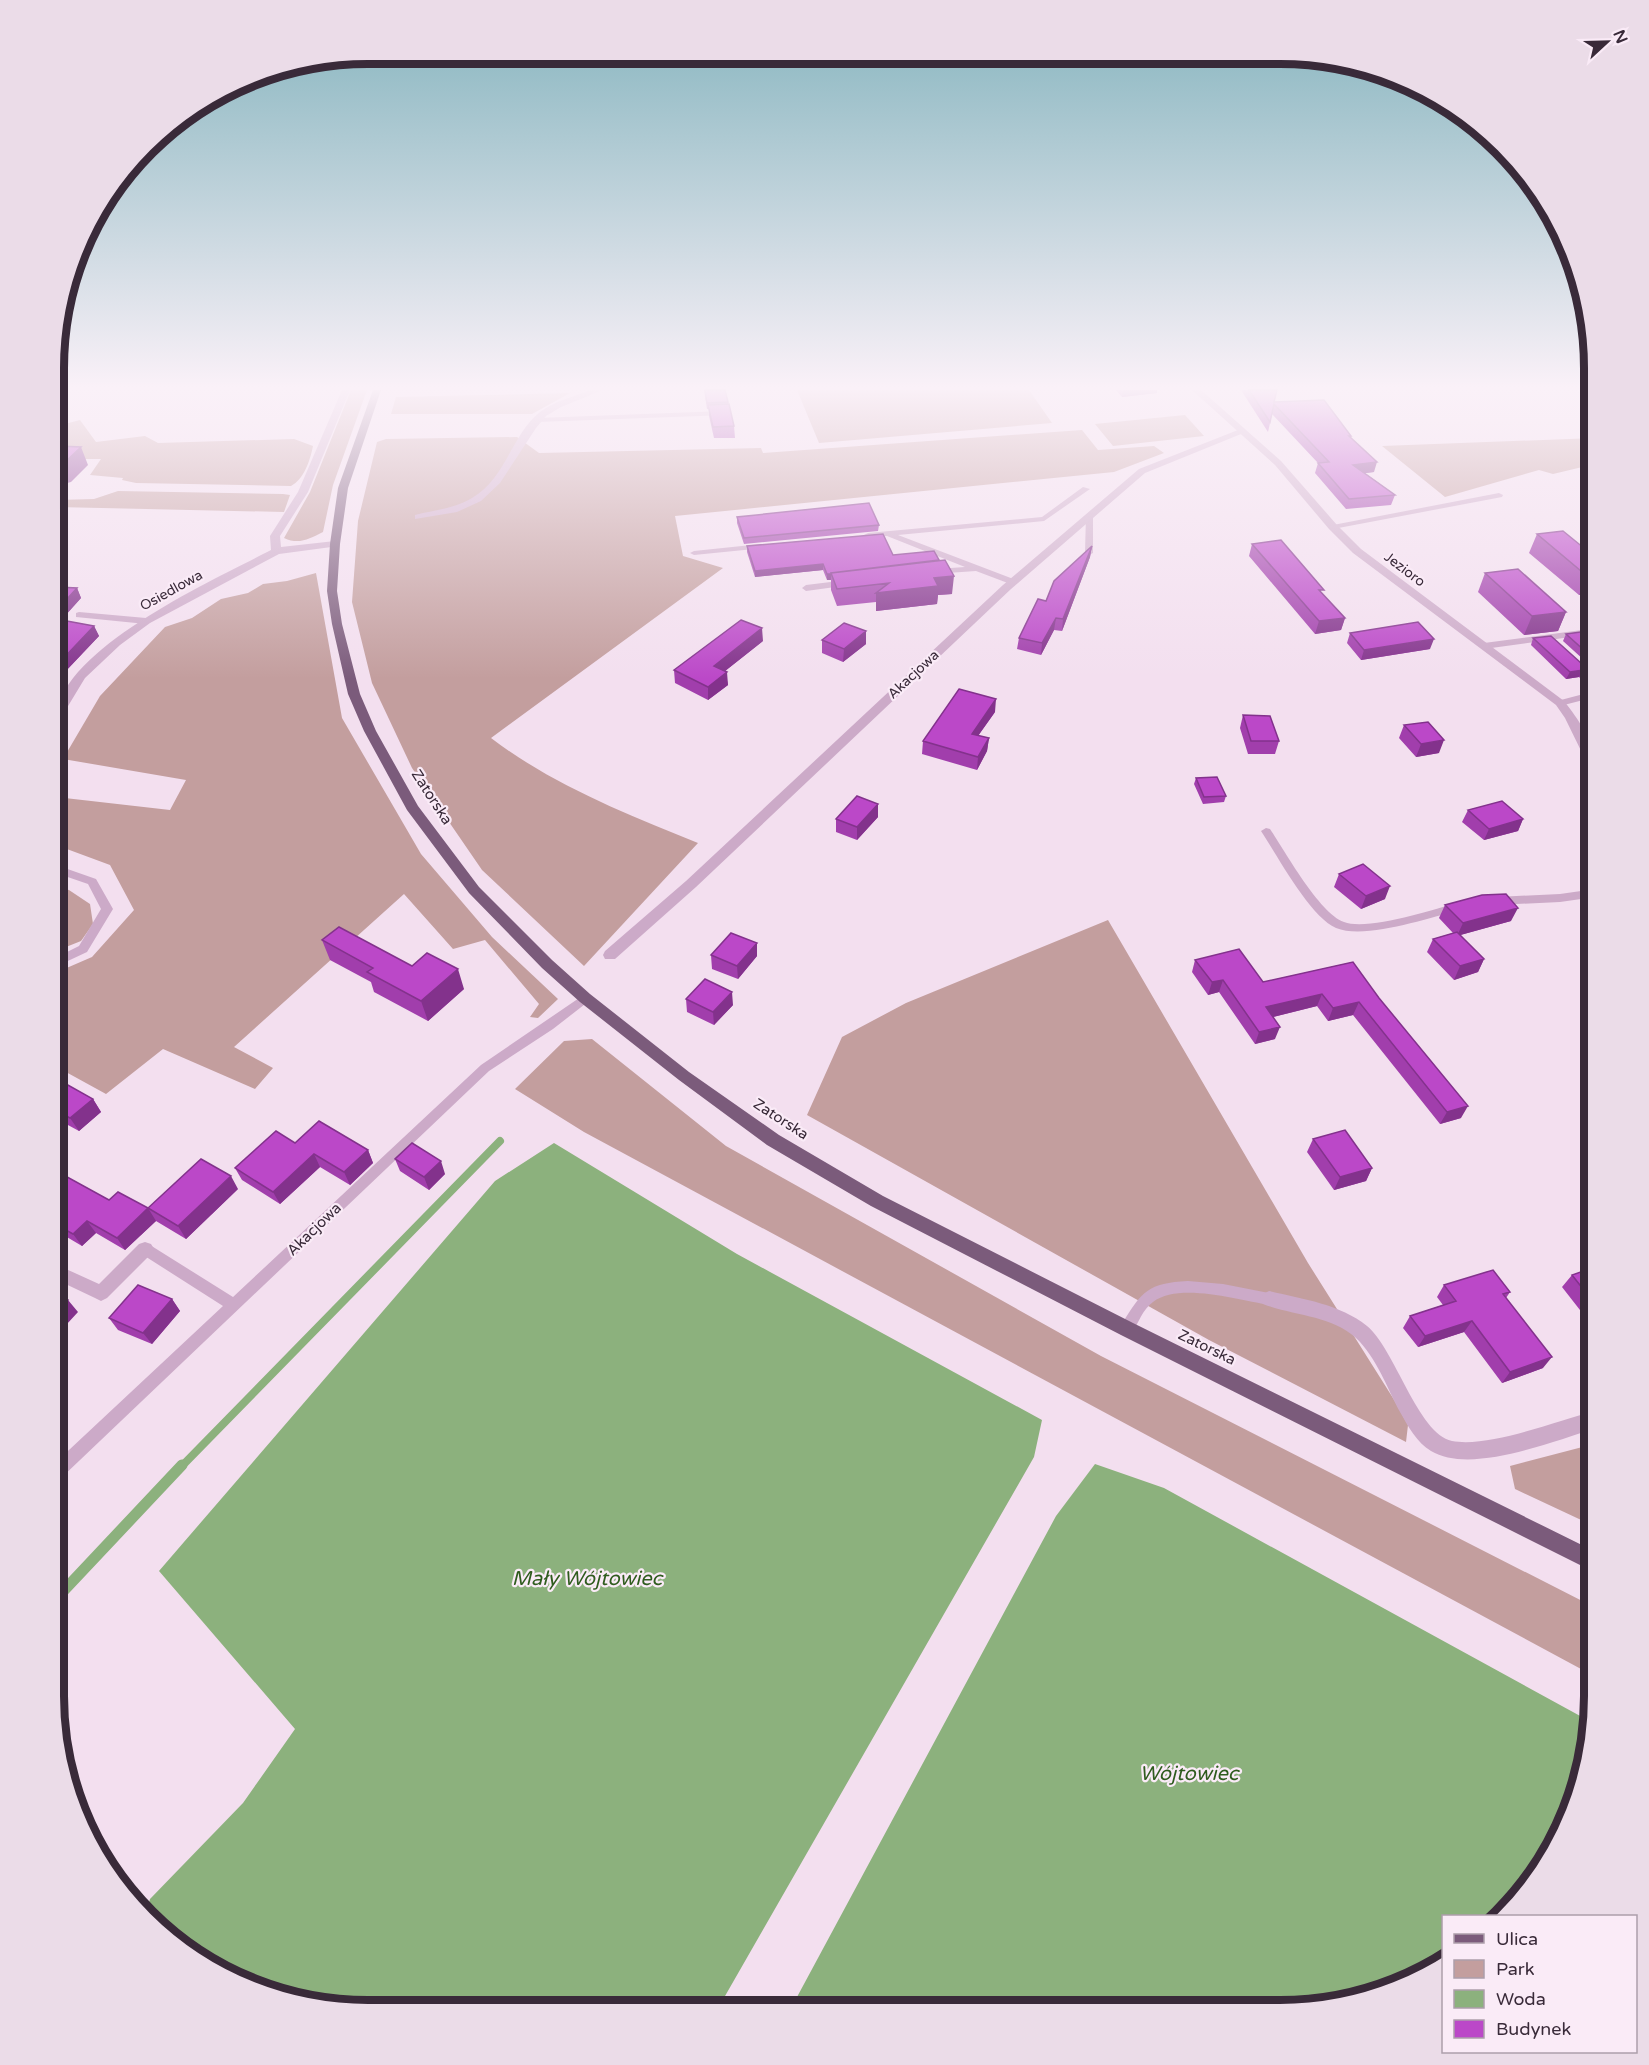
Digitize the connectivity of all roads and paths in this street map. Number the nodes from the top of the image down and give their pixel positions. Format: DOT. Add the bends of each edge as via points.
graph roads {
  1 [pos="305,486"];
  2 [pos="344,486"];
  3 [pos="493,486"];
  4 [pos="1124,486"];
  5 [pos="1299,486"];
  6 [pos="1086,489"];
  7 [pos="1499,495"];
  8 [pos="1089,516"];
  9 [pos="418,518"];
  10 [pos="1333,527"];
  11 [pos="888,534"];
  12 [pos="864,536"];
  13 [pos="335,544"];
  14 [pos="773,545"];
  15 [pos="276,551"];
  16 [pos="694,553"];
  17 [pos="1089,553"];
  18 [pos="976,567"];
  19 [pos="931,573"];
  20 [pos="852,582"];
  21 [pos="1013,582"];
  22 [pos="806,588"];
  23 [pos="79,615"];
  24 [pos="146,621"];
  25 [pos="1584,633"];
  26 [pos="1551,637"];
  27 [pos="1559,645"];
  28 [pos="1484,646"];
  29 [pos="1584,697"];
  30 [pos="64,701"];
  31 [pos="1560,703"];
  32 [pos="1584,744"];
  33 [pos="1266,831"];
  34 [pos="64,872"];
  35 [pos="1584,895"];
  36 [pos="1486,902"];
  37 [pos="1465,905"];
  38 [pos="610,955"];
  39 [pos="64,959"];
  40 [pos="585,998"];
  41 [pos="145,1249"];
  42 [pos="64,1275"];
  43 [pos="1269,1299"];
  44 [pos="235,1306"];
  45 [pos="1127,1329"];
  46 [pos="1584,1423"];
  47 [pos="64,1466"];
  48 [pos="1584,1557"];
  1 -- 15 [label="street" via="275,536"];
  2 -- 13 [label="main road, Zatorska"];
  3 -- 9 [label="street" via="450,512"];
  4 -- 8 [label="street, Akacjowa"];
  5 -- 10 [label="street, Jezioro"];
  6 -- 11 [label="lane" via="1044,519"];
  7 -- 10 [label="lane"];
  8 -- 17 [label="lane"];
  8 -- 21 [label="street, Akacjowa"];
  10 -- 28 [label="street, Jezioro" via="1375,565"];
  11 -- 12 [label="lane"];
  11 -- 18 [label="lane"];
  13 -- 15 [label="street, Osiedlowa"];
  13 -- 40 [label="main road, Zatorska" via="332,591 337,624 354,694 370,731 412,807 474,890"];
  14 -- 16 [label="lane"];
  15 -- 24 [label="street, Osiedlowa"];
  18 -- 19 [label="lane"];
  18 -- 21 [label="lane"];
  20 -- 22 [label="lane"];
  21 -- 38 [label="street, Akacjowa"];
  23 -- 24 [label="lane"];
  24 -- 30 [label="street, Osiedlowa" via="81,676"];
  25 -- 26 [label="lane"];
  26 -- 27 [label="lane"];
  26 -- 28 [label="lane"];
  28 -- 31 [label="street, Jezioro"];
  29 -- 31 [label="lane"];
  31 -- 32 [label="street, Jezioro"];
  33 -- 37 [label="lane" via="1321,911 1340,926 1374,927"];
  34 -- 39 [label="lane" via="92,882 107,909 83,949"];
  35 -- 36 [label="lane"];
  40 -- 44 [label="lane, Akacjowa" via="484,1068"];
  40 -- 45 [label="main road, Zatorska" via="773,1140 878,1201"];
  41 -- 42 [label="street" via="100,1293"];
  41 -- 44 [label="lane"];
  43 -- 45 [label="lane" via="1187,1287 1166,1288 1145,1300"];
  43 -- 46 [label="street" via="1326,1312 1362,1331 1379,1350 1419,1425 1431,1440 1449,1450 1476,1451"];
  44 -- 47 [label="lane, Akacjowa"];
  45 -- 48 [label="main road, Zatorska"];
}
